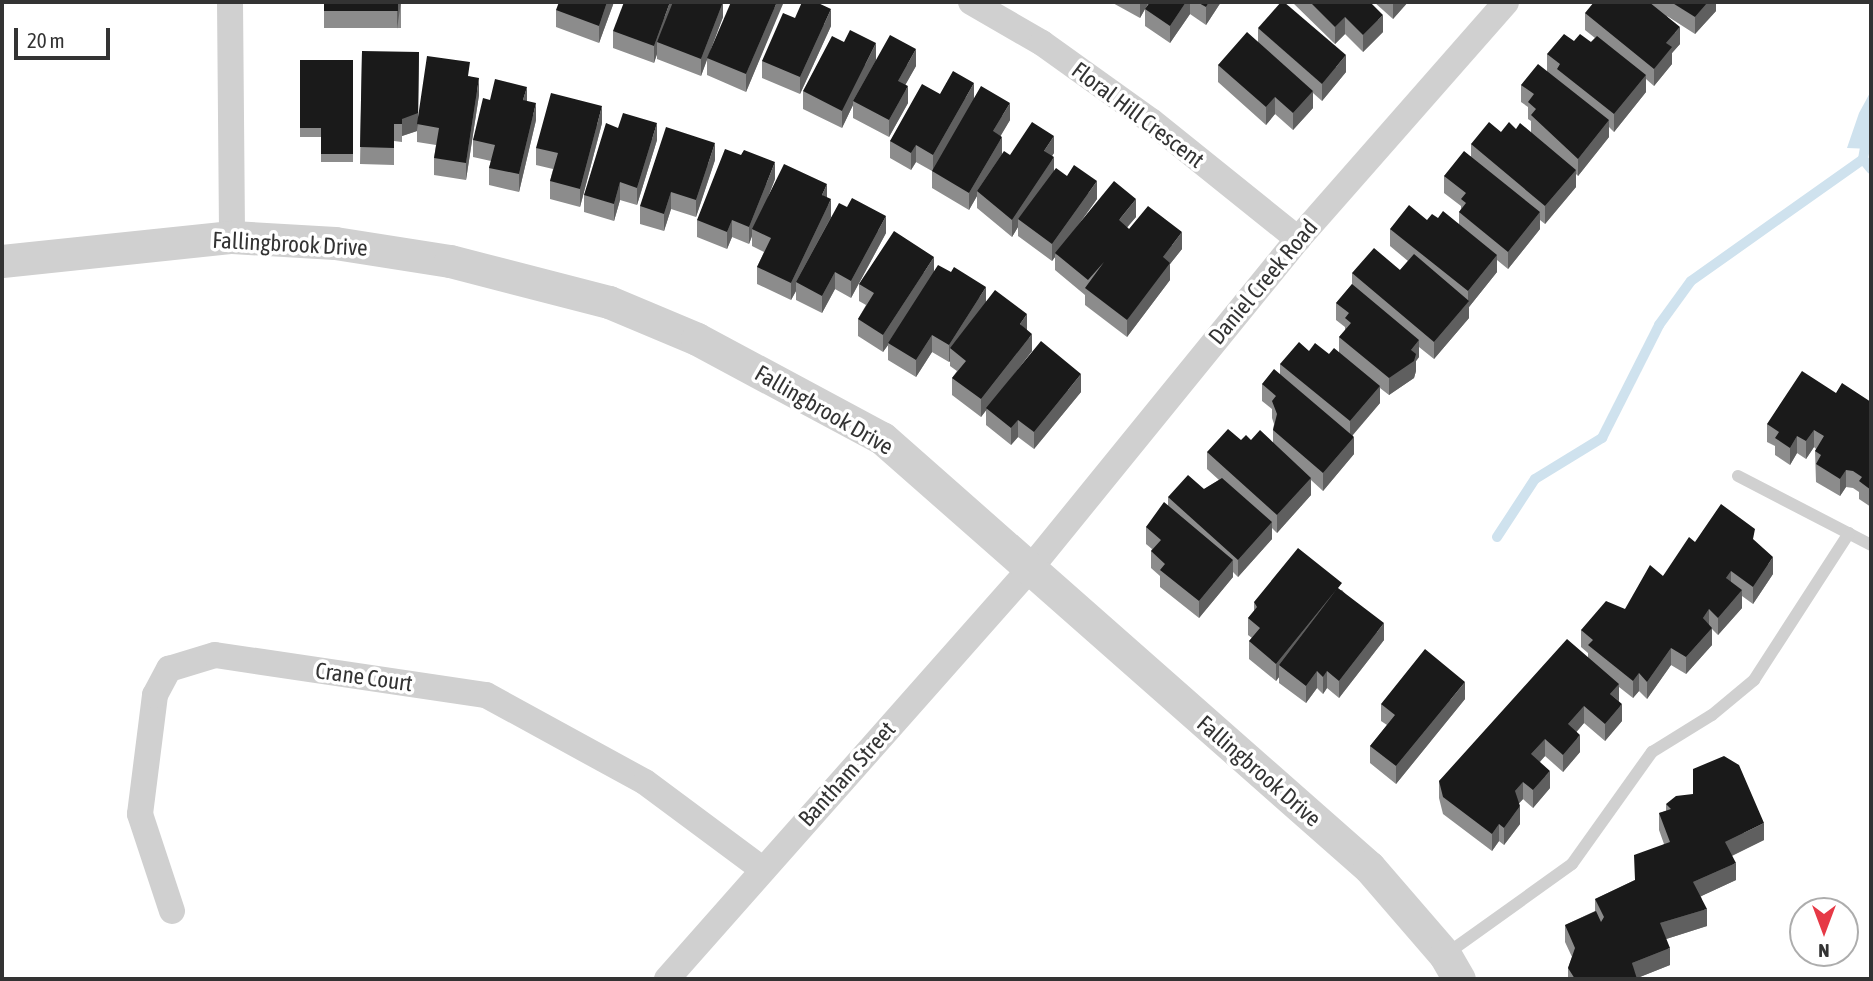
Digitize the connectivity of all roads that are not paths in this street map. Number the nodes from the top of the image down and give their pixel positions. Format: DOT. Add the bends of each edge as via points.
graph roads {
  1 [pos="230,2"];
  2 [pos="971,2"];
  3 [pos="1506,2"];
  4 [pos="232,237"];
  5 [pos="1298,239"];
  6 [pos="2,261"];
  7 [pos="1738,476"];
  8 [pos="1849,533"];
  9 [pos="1871,545"];
  10 [pos="1029,570"];
  11 [pos="762,869"];
  12 [pos="172,911"];
  13 [pos="1452,967"];
  14 [pos="667,979"];
  1 -- 4 [label="street"];
  2 -- 5 [label="street, Floral Hill Crescent" via="1042,43 1151,121"];
  3 -- 5 [label="street, Daniel Creek Road"];
  4 -- 6 [label="street, Fallingbrook Drive"];
  4 -- 10 [label="street, Fallingbrook Drive" via="398,251 609,302 697,340 882,438"];
  5 -- 10 [label="street, Daniel Creek Road"];
  7 -- 8 [label="lane"];
  8 -- 9 [label="lane"];
  8 -- 13 [label="lane" via="1754,680 1712,715 1652,752 1572,864"];
  10 -- 11 [label="street, Bantham Street"];
  10 -- 13 [label="street, Fallingbrook Drive" via="1369,867"];
  11 -- 12 [label="street, Crane Court" via="645,782 486,695 215,655 169,669 155,695 140,814"];
  11 -- 14 [label="street, Bantham Street"];
}
